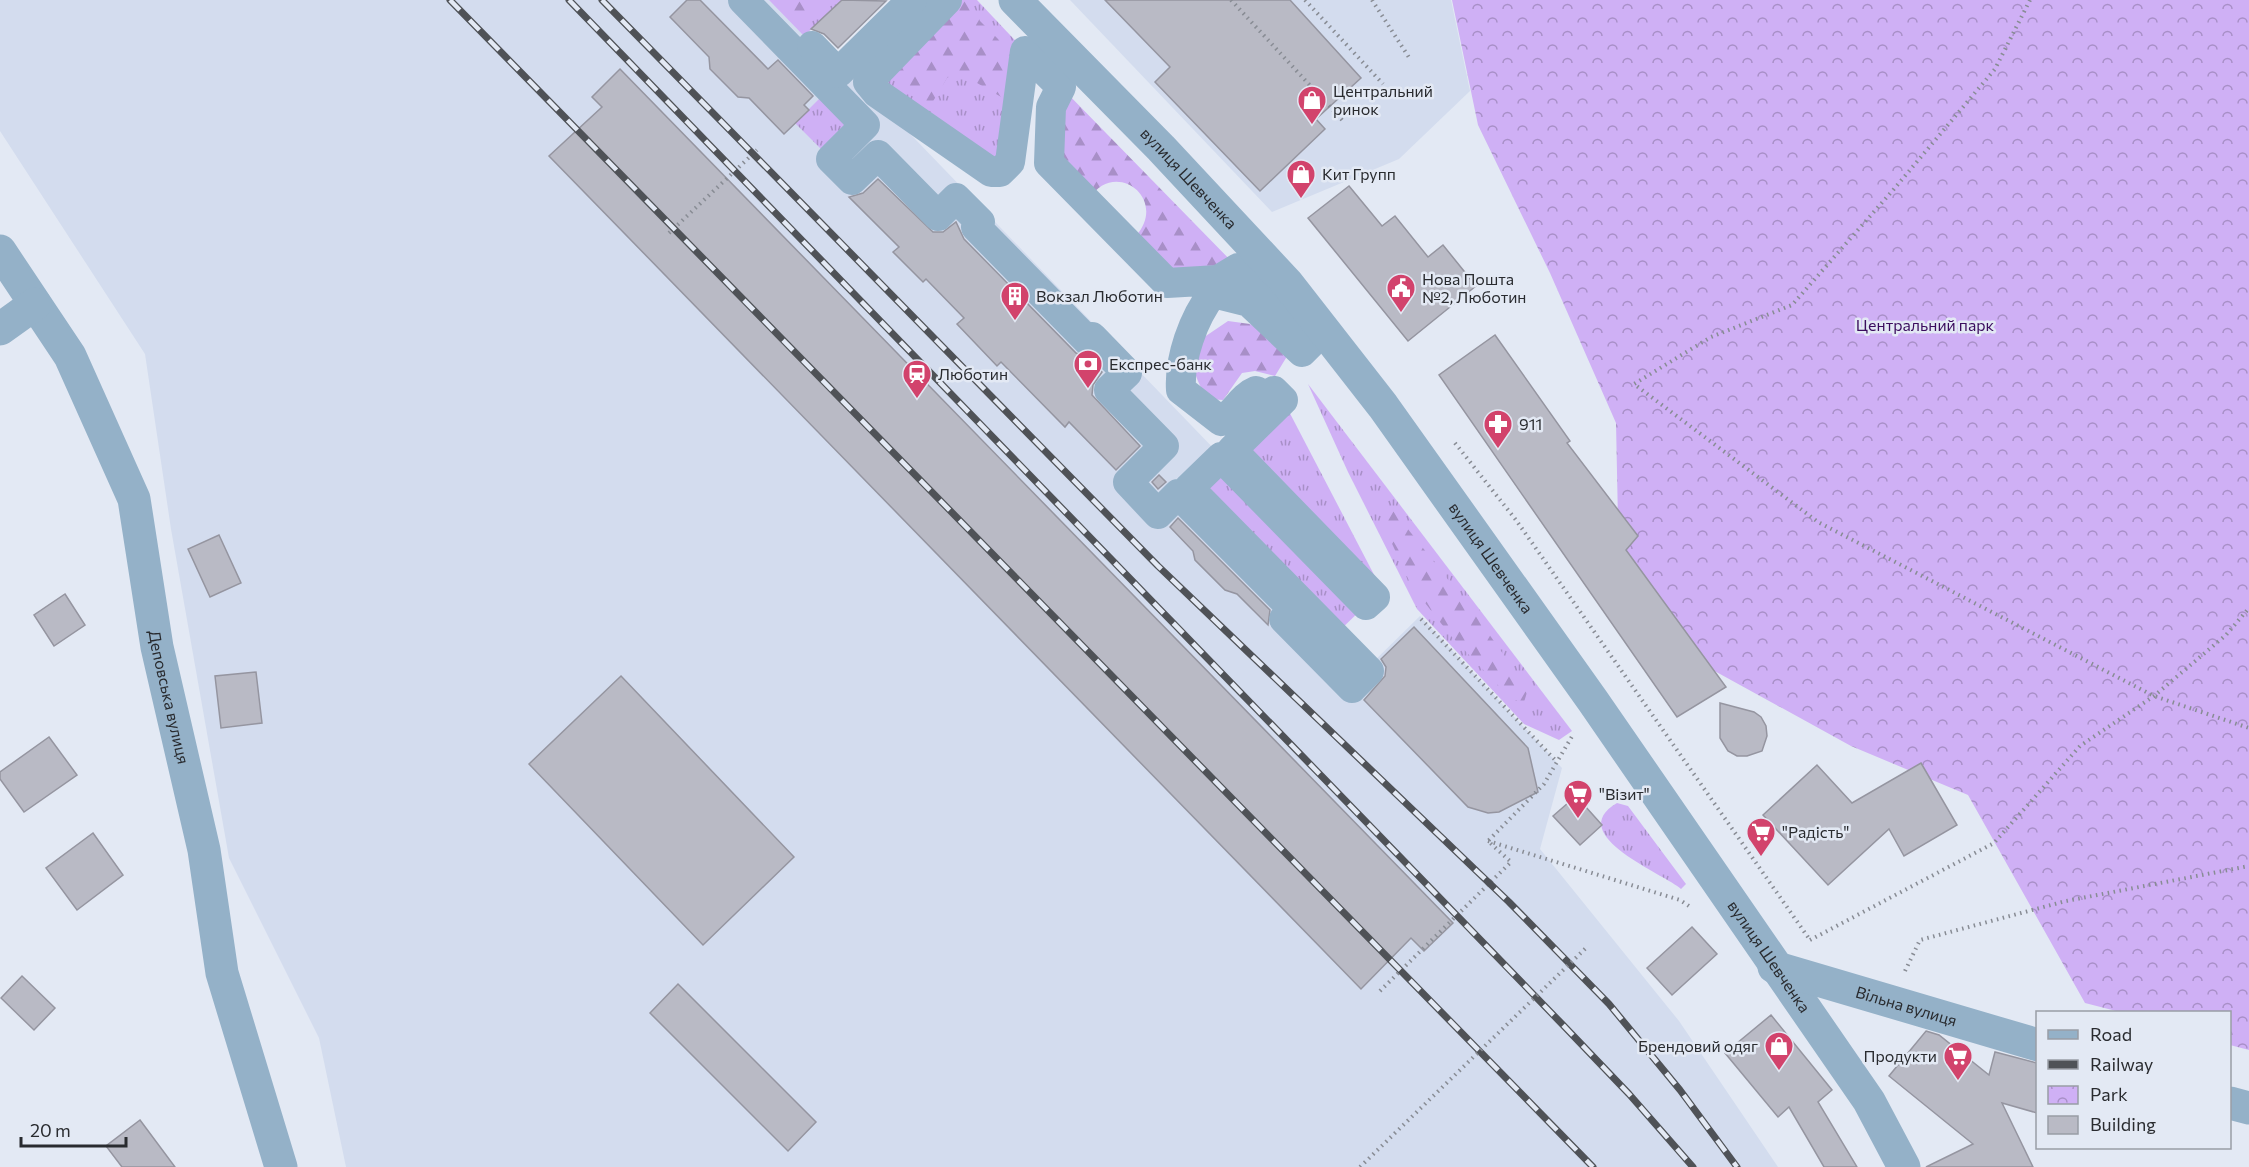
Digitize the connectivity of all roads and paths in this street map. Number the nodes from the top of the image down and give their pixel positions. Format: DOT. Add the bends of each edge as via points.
graph roads {
  1 [pos="743,0"];
  2 [pos="769,0"];
  3 [pos="912,0"];
  4 [pos="947,0"];
  5 [pos="1014,0"];
  6 [pos="1231,0"];
  7 [pos="1305,0"];
  8 [pos="1372,0"];
  9 [pos="2030,0"];
  10 [pos="1410,59"];
  11 [pos="1383,84"];
  12 [pos="1343,121"];
  13 [pos="757,150"];
  14 [pos="669,233"];
  15 [pos="0,251"];
  16 [pos="35,304"];
  17 [pos="0,330"];
  18 [pos="2249,608"];
  19 [pos="1421,619"];
  20 [pos="2154,696"];
  21 [pos="1593,701"];
  22 [pos="2249,728"];
  23 [pos="1557,762"];
  24 [pos="1488,841"];
  25 [pos="2249,866"];
  26 [pos="1699,913"];
  27 [pos="1588,946"];
  28 [pos="1774,967"];
  29 [pos="1380,991"];
  30 [pos="1890,1001"];
  31 [pos="2036,1045"];
  32 [pos="2231,1103"];
  33 [pos="2249,1108"];
  34 [pos="281,1167"];
  35 [pos="1360,1167"];
  36 [pos="1904,1167"];
  1 -- 4 [label="street" via="865,125 831,159 852,180 878,154 938,216 956,198 980,222 976,226 991,242 1088,341 1092,337 1127,373 1110,390 1164,446 1128,482 1158,514 1178,494 1293,609 1284,619 1352,688 1369,671 1189,488 1221,457 1365,605 1375,597 1232,450 1283,400 1274,391 1266,396 1256,392 1221,421 1181,390 1180,370 1203,305 1213,293 1249,302 1302,352 1310,344 1238,268 1218,280 1167,283 1049,163 1051,107 1061,87 1025,51 1010,162 1000,172 992,172 877,93 868,82"];
  2 -- 3 [label="street" via="838,73"];
  5 -- 21 [label="street, вулиця Шевченка" via="1287,283 1383,406"];
  6 -- 12 [label="path"];
  7 -- 11 [label="path"];
  8 -- 10 [label="path"];
  9 -- 20 [label="path" via="1995,69 1792,305 1711,337 1634,384 1818,522"];
  13 -- 14 [label="path"];
  15 -- 16 [label="street, Деповська вулиця"];
  16 -- 17 [label="street"];
  16 -- 34 [label="street, Деповська вулиця" via="70,356 134,499 157,647 204,850 222,973"];
  18 -- 20 [label="path" via="2226,635"];
  19 -- 23 [label="path"];
  20 -- 22 [label="path"];
  20 -- 28 [label="path" via="2080,746 1994,843 1820,933"];
  21 -- 23 [label="path"];
  21 -- 28 [label="street, вулиця Шевченка"];
  23 -- 24 [label="path" via="1544,784"];
  24 -- 26 [label="path" via="1680,900"];
  24 -- 29 [label="path" via="1511,862"];
  25 -- 30 [label="path" via="2066,901 1920,940"];
  27 -- 35 [label="path, bridge"];
  28 -- 30 [label="street, Вільна вулиця"];
  28 -- 36 [label="street, вулиця Шевченка" via="1869,1101"];
  30 -- 31 [label="street, Вільна вулиця"];
  32 -- 33 [label="street"];
}
